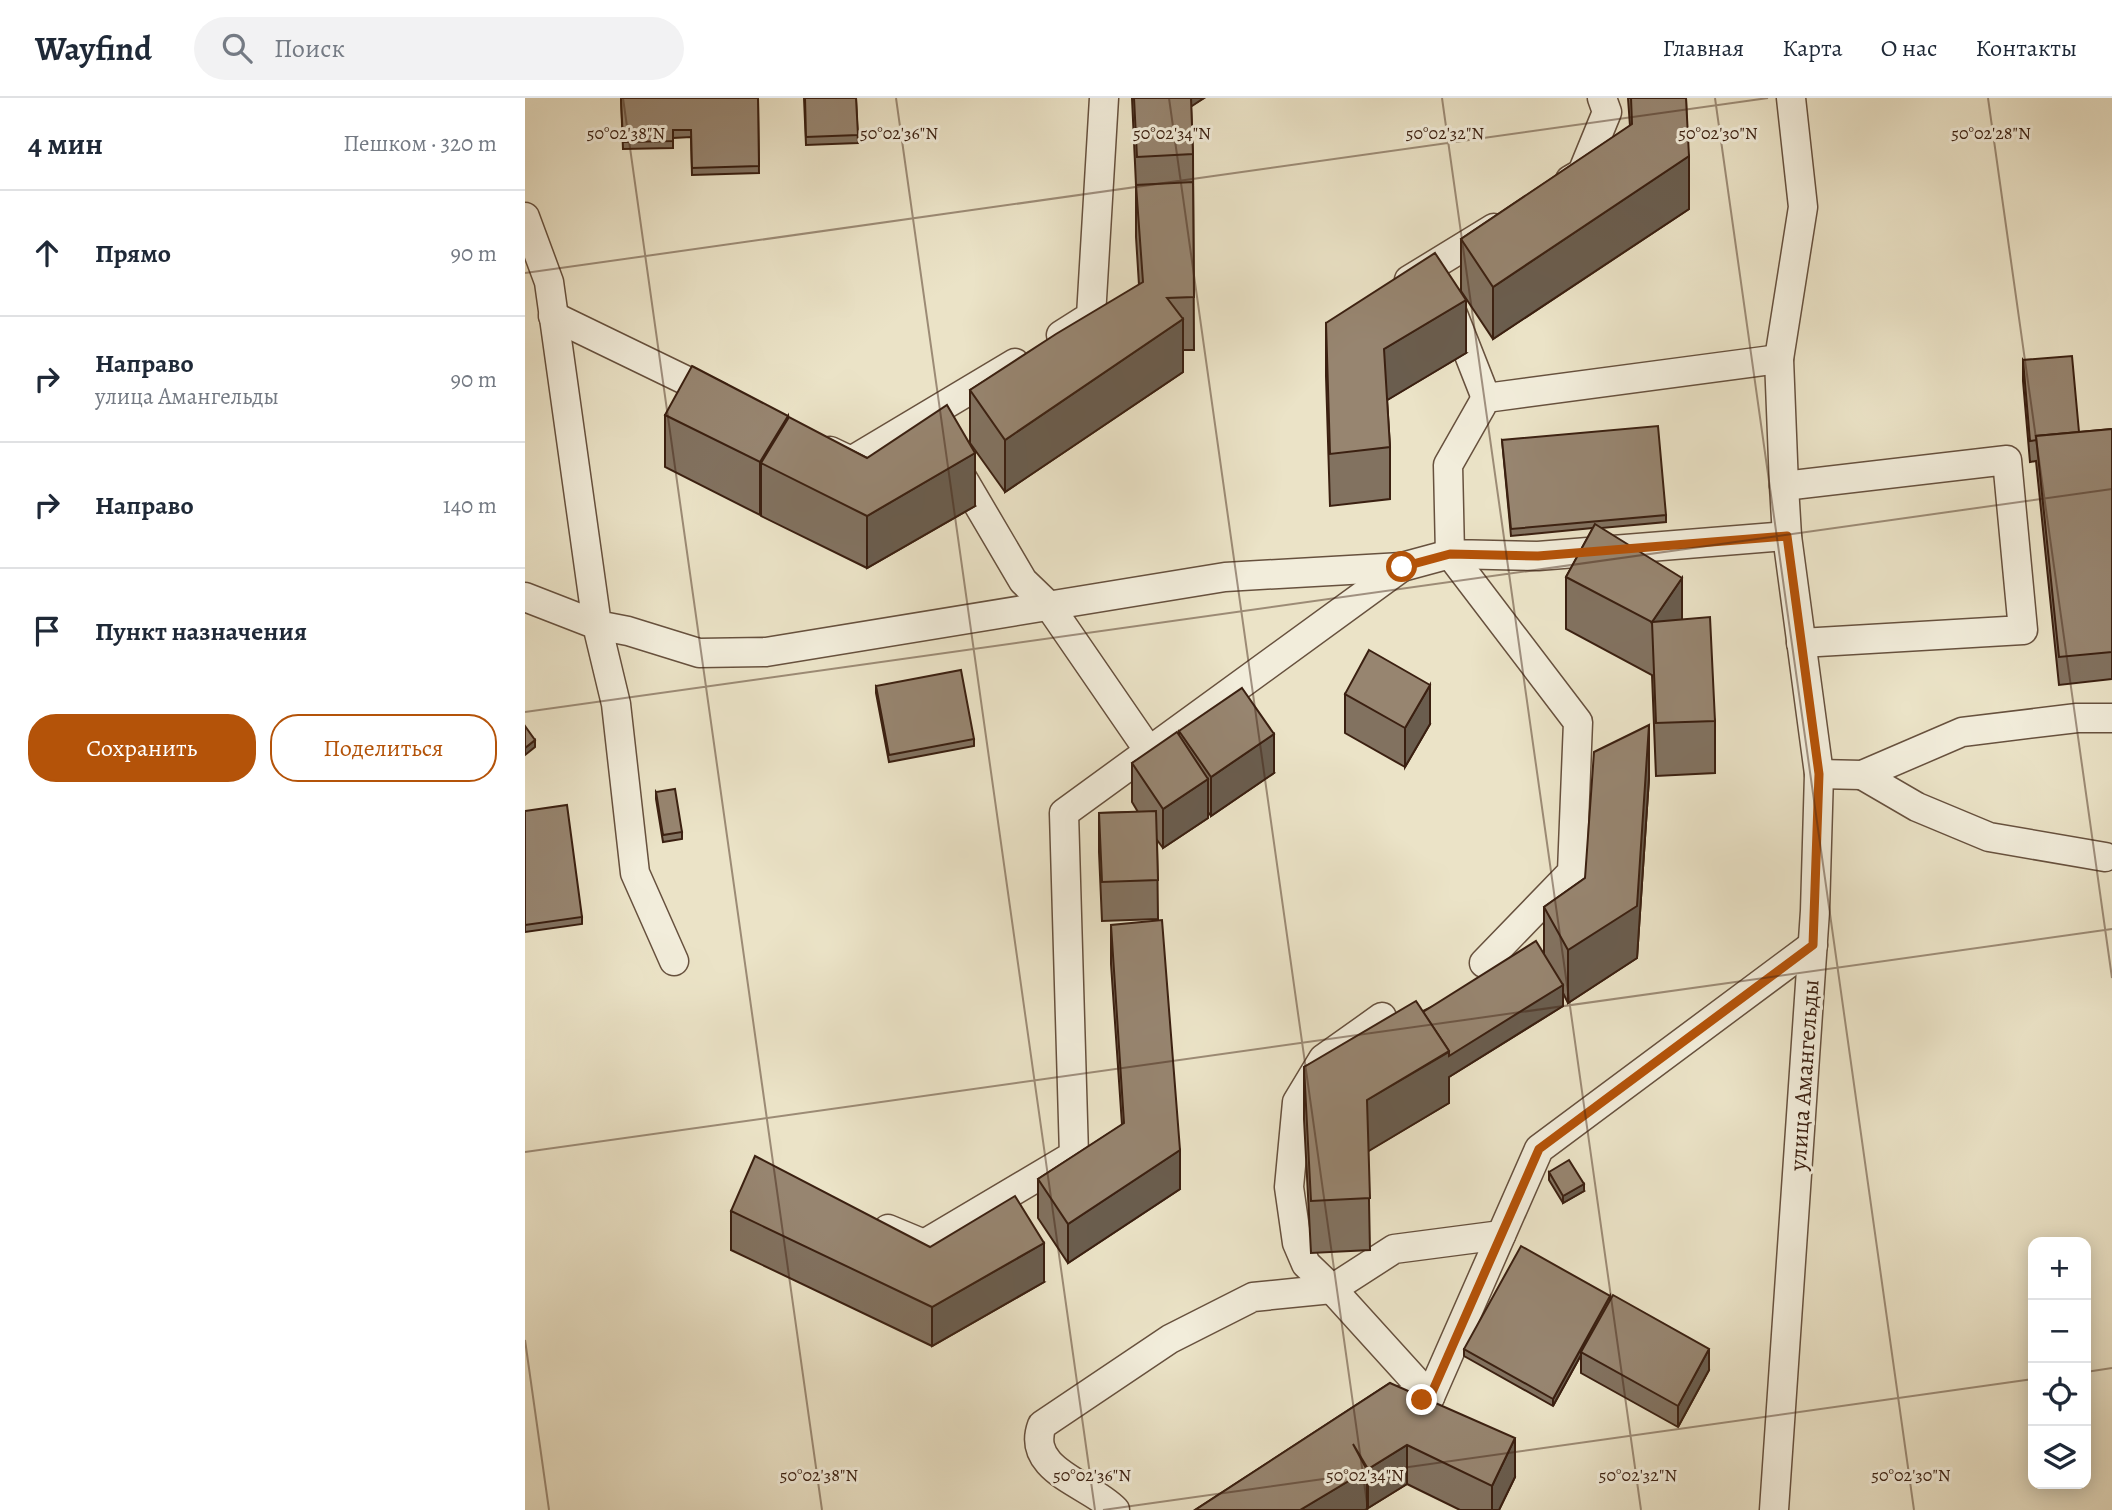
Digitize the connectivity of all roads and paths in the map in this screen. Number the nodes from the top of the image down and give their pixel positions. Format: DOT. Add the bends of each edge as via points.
graph roads {
  1 [pos="1104,98"];
  2 [pos="1602,98"];
  3 [pos="1791,98"];
  4 [pos="1548,194"];
  5 [pos="1514,215"];
  6 [pos="525,217"];
  7 [pos="1434,265"];
  8 [pos="1390,292"];
  9 [pos="553,316"];
  10 [pos="1779,359"];
  11 [pos="1486,398"];
  12 [pos="740,407"];
  13 [pos="926,416"];
  14 [pos="802,437"];
  15 [pos="1784,485"];
  16 [pos="1787,536"];
  17 [pos="1450,554"];
  18 [pos="1402,567"];
  19 [pos="525,597"];
  20 [pos="1050,607"];
  21 [pos="597,625"];
  22 [pos="1801,643"];
  23 [pos="2112,718"];
  24 [pos="1149,751"];
  25 [pos="1819,774"];
  26 [pos="1862,775"];
  27 [pos="2105,858"];
  28 [pos="1813,945"];
  29 [pos="674,961"];
  30 [pos="1484,962"];
  31 [pos="1382,1017"];
  32 [pos="862,1219"];
  33 [pos="1501,1236"];
  34 [pos="1332,1289"];
  35 [pos="1430,1397"];
  36 [pos="1367,1405"];
  37 [pos="1115,1510"];
  38 [pos="1774,1510"];
  1 -- 13 [label="street" via="1091,316"];
  2 -- 4 [label="street" via="1607,112 1582,173"];
  3 -- 10 [label="street, улица Амангельды" via="1803,207"];
  5 -- 7 [label="street"];
  6 -- 9 [label="street" via="549,282"];
  7 -- 8 [label="street"];
  7 -- 11 [label="street"];
  9 -- 12 [label="street"];
  9 -- 21 [label="street"];
  10 -- 11 [label="street"];
  10 -- 15 [label="street, улица Амангельды"];
  11 -- 17 [label="street" via="1448,465"];
  13 -- 14 [label="street" via="851,461"];
  13 -- 20 [label="street" via="1023,580"];
  15 -- 16 [label="street, улица Амангельды"];
  15 -- 22 [label="street" via="2007,460 2023,631"];
  16 -- 17 [label="street" via="1538,556"];
  16 -- 22 [label="street, улица Амангельды"];
  17 -- 18 [label="street"];
  17 -- 30 [label="street" via="1579,722 1572,872"];
  18 -- 20 [label="street" via="1225,577"];
  18 -- 24 [label="street"];
  19 -- 21 [label="street"];
  20 -- 21 [label="street" via="766,652 699,653"];
  20 -- 24 [label="street"];
  21 -- 29 [label="street" via="616,704 635,873"];
  22 -- 25 [label="street, улица Амангельды"];
  23 -- 26 [label="street" via="1962,732"];
  24 -- 32 [label="street" via="1064,813 1074,1155 923,1244"];
  25 -- 26 [label="street"];
  25 -- 28 [label="street, улица Амангельды"];
  26 -- 27 [label="street" via="1917,807 1989,837"];
  28 -- 33 [label="street" via="1539,1149"];
  28 -- 38 [label="street, улица Амангельды"];
  31 -- 34 [label="street" via="1323,1059 1297,1102 1290,1187 1297,1242 1306,1264"];
  33 -- 34 [label="street" via="1394,1248"];
  33 -- 35 [label="street"];
  34 -- 35 [label="street"];
  34 -- 37 [label="street" via="1253,1297 1170,1339 1042,1425 1040,1450 1055,1470"];
  35 -- 36 [label="street"];
}
